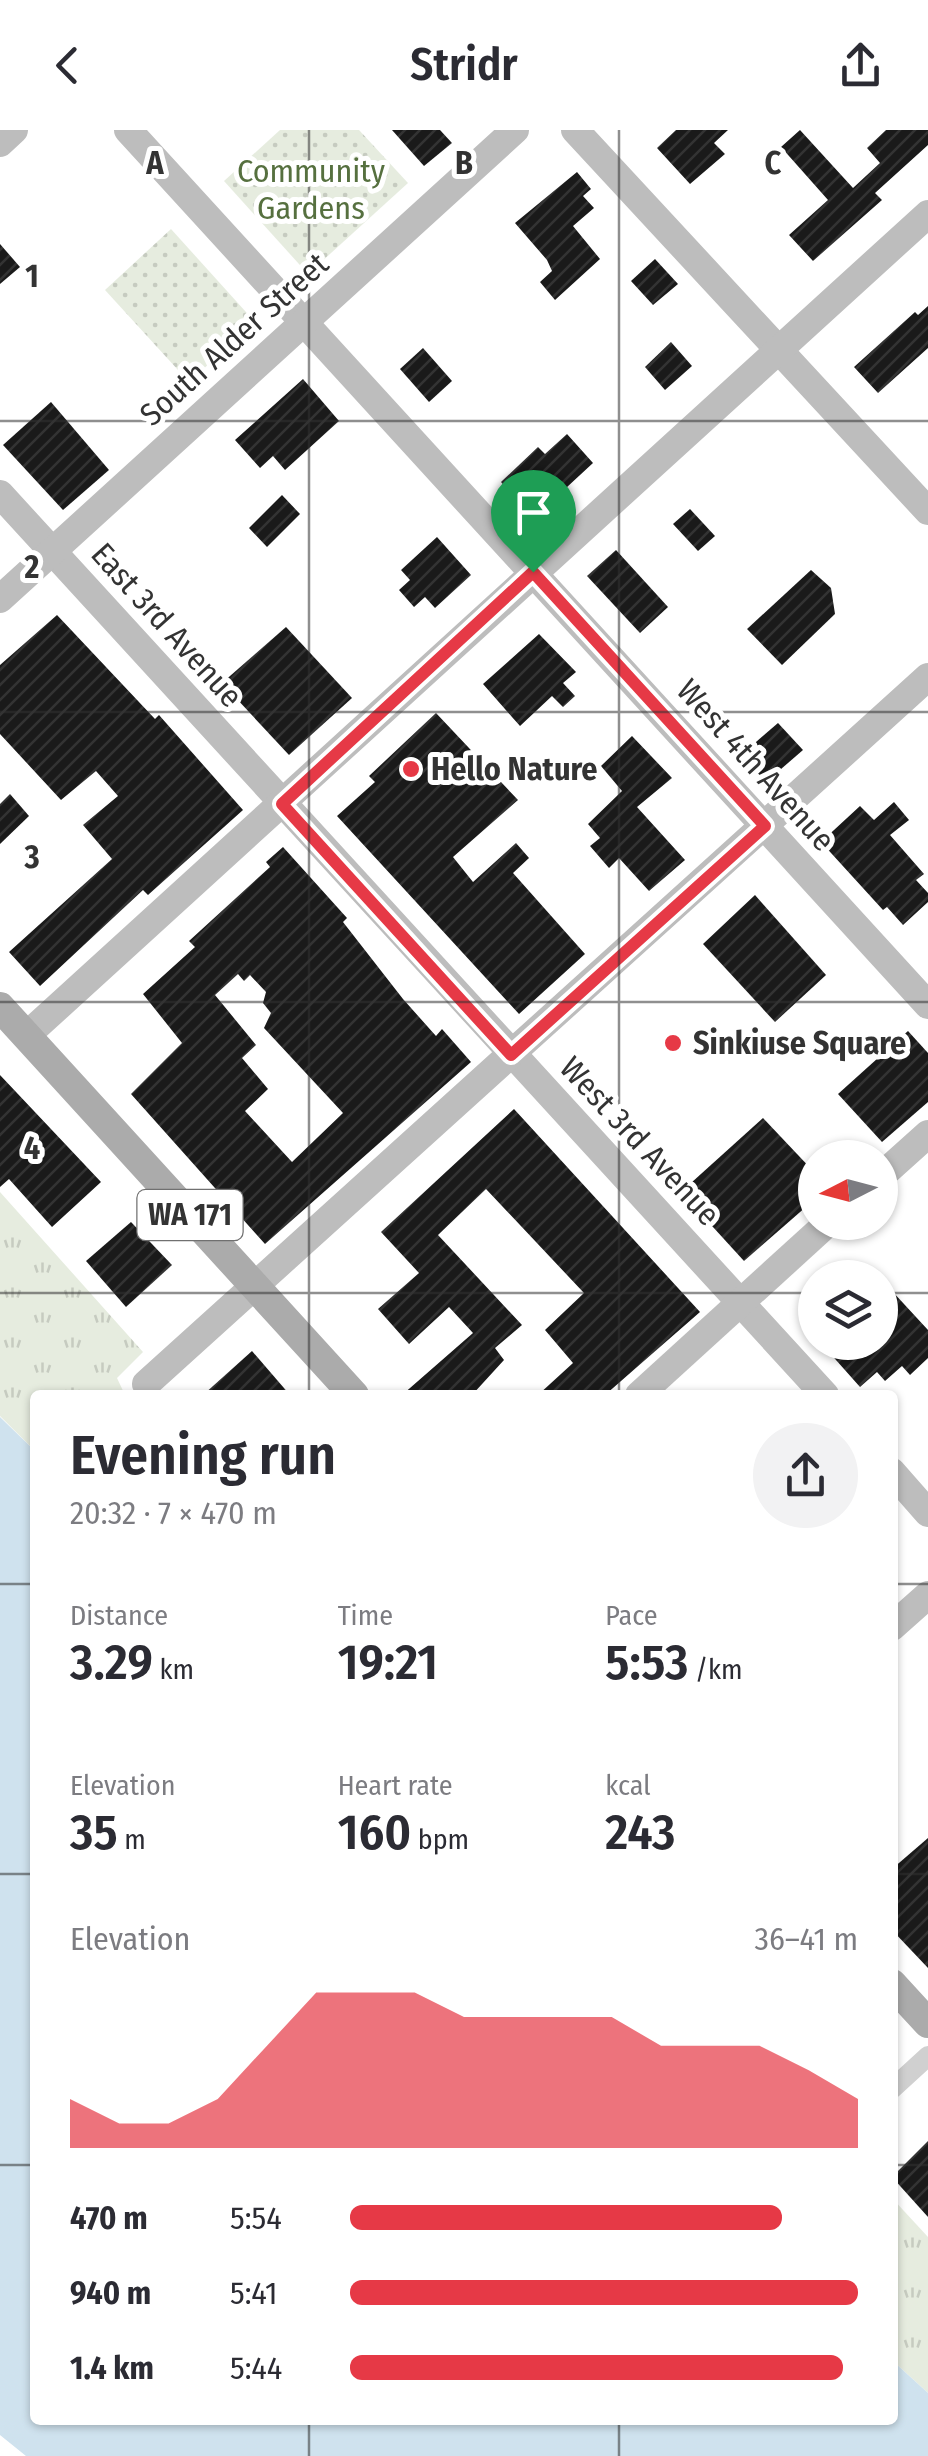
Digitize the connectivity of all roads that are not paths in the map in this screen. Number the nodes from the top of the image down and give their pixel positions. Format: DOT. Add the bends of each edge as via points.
graph roads {
  1 [pos="14,130"];
  2 [pos="128,130"];
  3 [pos="515,130"];
  4 [pos="575,130"];
  5 [pos="0,142"];
  6 [pos="928,214"];
  7 [pos="303,323"];
  8 [pos="780,350"];
  9 [pos="0,494"];
  10 [pos="928,511"];
  11 [pos="52,552"];
  12 [pos="533,572"];
  13 [pos="0,599"];
  14 [pos="928,677"];
  15 [pos="282,804"];
  16 [pos="765,826"];
  17 [pos="928,1005"];
  18 [pos="0,1006"];
  19 [pos="27,1034"];
  20 [pos="511,1055"];
  21 [pos="928,1134"];
  22 [pos="898,1161"];
  23 [pos="809,1240"];
  24 [pos="254,1286"];
  25 [pos="742,1302"];
  26 [pos="146,1384"];
  27 [pos="349,1390"];
  28 [pos="644,1390"];
  29 [pos="821,1390"];
  30 [pos="898,1479"];
  31 [pos="928,1512"];
  32 [pos="928,1595"];
  33 [pos="898,1622"];
  34 [pos="898,1990"];
  35 [pos="928,2023"];
  36 [pos="928,2056"];
  37 [pos="898,2084"];
  1 -- 5 [label="main road"];
  2 -- 7 [label="main road, West 4th Avenue"];
  3 -- 7 [label="main road, South Alder Street"];
  4 -- 8 [label="main road"];
  6 -- 8 [label="main road"];
  7 -- 11 [label="main road, South Alder Street"];
  7 -- 12 [label="main road, West 4th Avenue"];
  8 -- 10 [label="main road"];
  8 -- 12 [label="main road"];
  9 -- 11 [label="main road, East 3rd Avenue"];
  11 -- 13 [label="main road, South Alder Street"];
  11 -- 15 [label="main road, East 3rd Avenue"];
  12 -- 15 [label="main road"];
  12 -- 16 [label="main road, West 4th Avenue"];
  14 -- 16 [label="main road"];
  15 -- 19 [label="main road"];
  15 -- 20 [label="main road, West 3rd Avenue"];
  16 -- 17 [label="main road, West 4th Avenue"];
  16 -- 20 [label="main road"];
  18 -- 19 [label="main road, WA 171"];
  19 -- 24 [label="main road, WA 171"];
  20 -- 24 [label="main road"];
  20 -- 25 [label="main road, West 3rd Avenue"];
  21 -- 22 [label="main road"];
  23 -- 25 [label="main road"];
  24 -- 26 [label="main road"];
  24 -- 27 [label="main road, WA 171"];
  25 -- 28 [label="main road"];
  25 -- 29 [label="main road, West 3rd Avenue"];
  30 -- 31 [label="main road"];
  32 -- 33 [label="main road"];
  34 -- 35 [label="main road"];
  36 -- 37 [label="street"];
}
